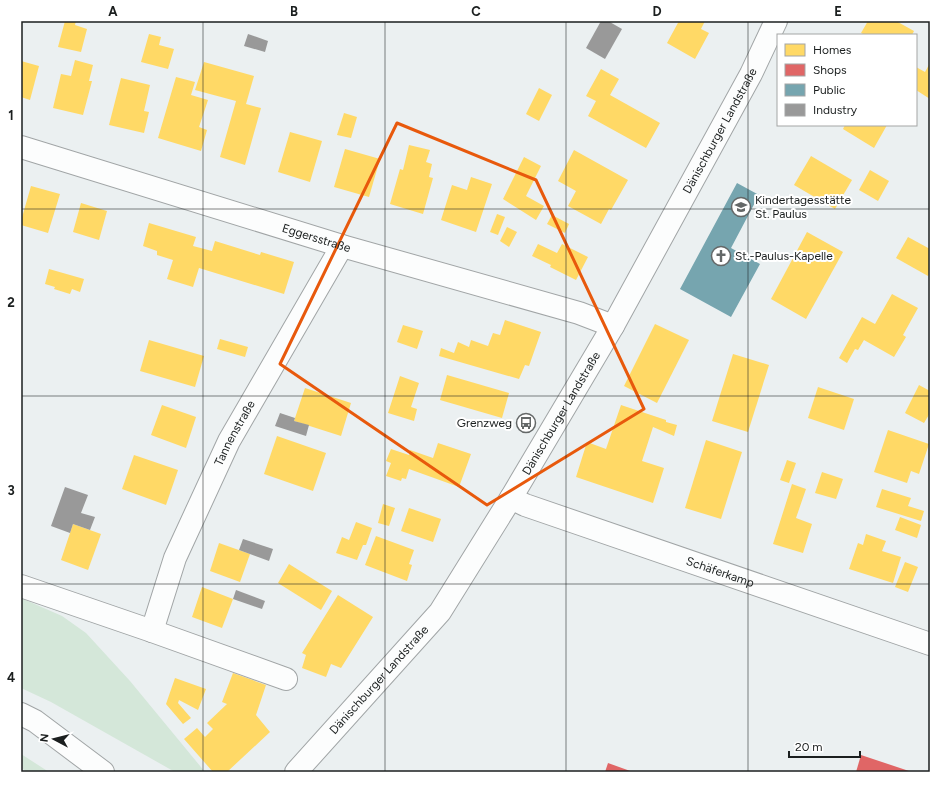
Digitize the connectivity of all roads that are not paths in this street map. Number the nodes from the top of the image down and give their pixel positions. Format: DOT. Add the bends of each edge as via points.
graph roads {
  1 [pos="776,21"];
  2 [pos="21,147"];
  3 [pos="342,246"];
  4 [pos="613,326"];
  5 [pos="511,498"];
  6 [pos="21,586"];
  7 [pos="152,631"];
  8 [pos="930,644"];
  9 [pos="286,679"];
  10 [pos="21,714"];
  11 [pos="103,772"];
  12 [pos="296,772"];
  1 -- 4 [label="main road, Dänischburger Landstraße" via="751,74"];
  2 -- 3 [label="main road, Eggersstraße"];
  3 -- 4 [label="main road, Eggersstraße" via="579,313"];
  3 -- 7 [label="main road, Tannenstraße" via="229,440 175,558"];
  4 -- 5 [label="main road, Dänischburger Landstraße"];
  5 -- 8 [label="main road, Schäferkamp" via="525,505"];
  5 -- 12 [label="main road, Dänischburger Landstraße" via="440,612"];
  6 -- 7 [label="main road"];
  7 -- 9 [label="main road"];
  10 -- 11 [label="main road" via="35,721"];
}
